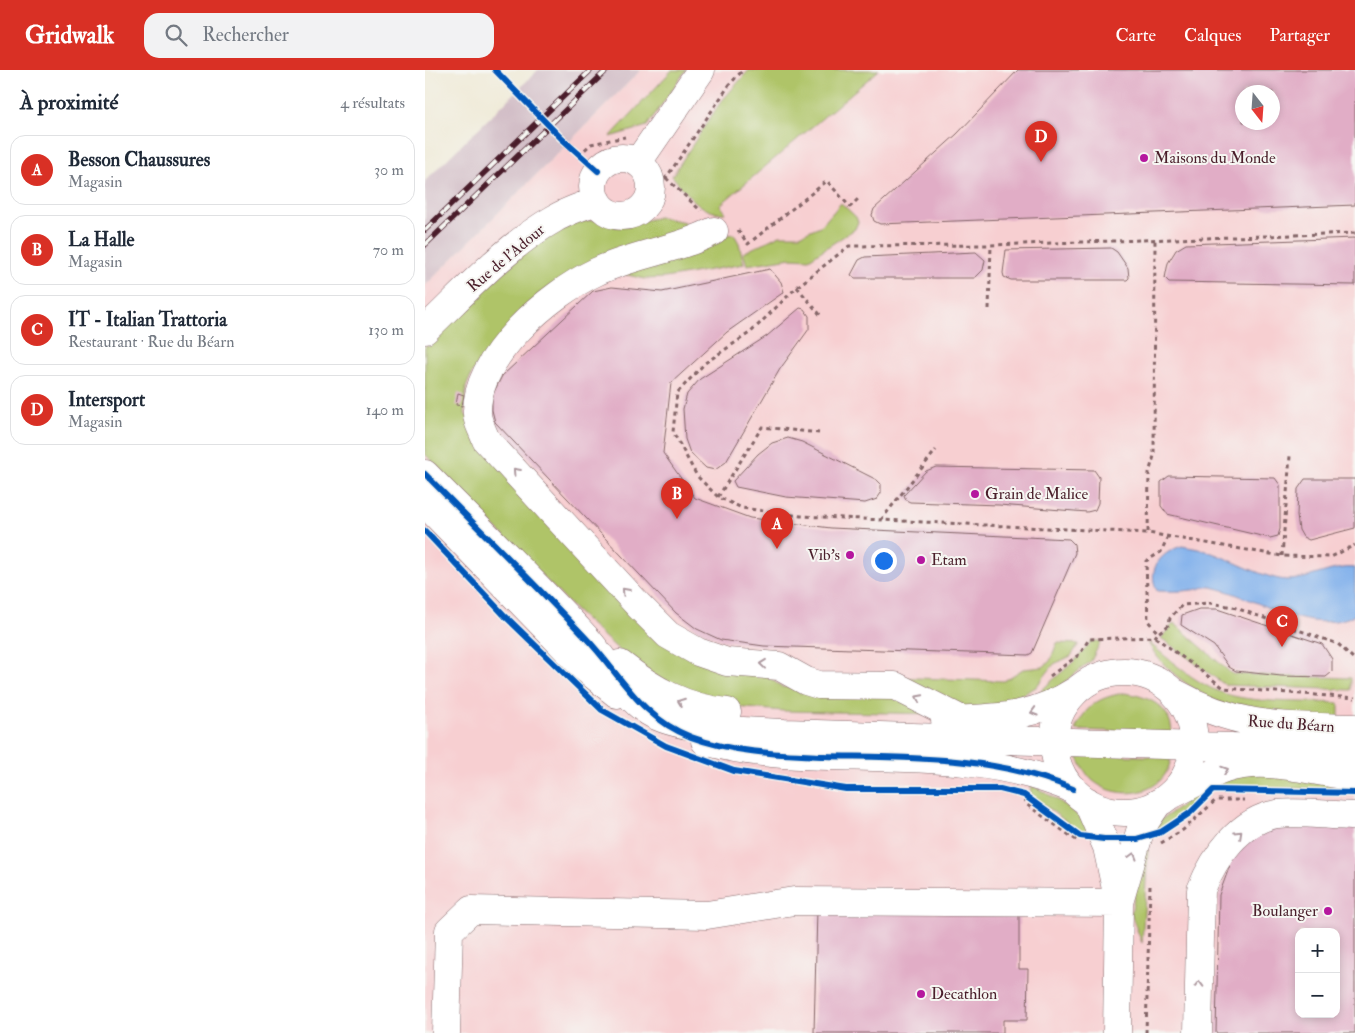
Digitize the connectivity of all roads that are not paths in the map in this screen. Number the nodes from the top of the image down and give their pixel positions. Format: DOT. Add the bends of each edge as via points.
graph roads {
  1 [pos="701,70"];
  2 [pos="638,162"];
  3 [pos="597,200"];
  4 [pos="716,221"];
  5 [pos="425,330"];
  6 [pos="425,474"];
  7 [pos="425,503"];
  8 [pos="586,638"];
  9 [pos="1077,690"];
  10 [pos="1173,692"];
  11 [pos="648,712"];
  12 [pos="962,720"];
  13 [pos="1355,728"];
  14 [pos="1055,742"];
  15 [pos="1194,746"];
  16 [pos="1355,752"];
  17 [pos="1355,776"];
  18 [pos="1080,795"];
  19 [pos="1161,801"];
  20 [pos="1355,816"];
  21 [pos="1119,903"];
  22 [pos="439,1015"];
  23 [pos="1117,1033"];
  24 [pos="1199,1033"];
  1 -- 2 [label="street"];
  2 -- 3 [label="street" via="621,158 611,160 597,172 593,191"];
  2 -- 3 [label="street" via="650,177 651,187 645,205 638,211 620,216 602,208"];
  3 -- 5 [label="street, Rue de l'Adour" via="555,218 531,234"];
  12 -- 4 [label="street, one-way" via="895,686 819,684 806,681 779,666 720,659 698,652 668,635 487,440 476,414 478,394 487,370 526,322 560,292 597,272 679,245"];
  6 -- 8 [label="street"];
  7 -- 11 [label="street" via="585,668"];
  8 -- 11 [label="street"];
  12 -- 8 [label="street, one-way" via="784,717 697,708 647,684"];
  9 -- 10 [label="street" via="1099,677 1121,672 1151,677"];
  9 -- 12 [label="street, one-way" via="1053,705 1031,713"];
  9 -- 14 [label="street" via="1062,711"];
  10 -- 13 [label="street, Rue du Béarn" via="1201,707 1241,721"];
  10 -- 15 [label="street" via="1188,713 1193,726"];
  11 -- 14 [label="street" via="683,724 736,730"];
  11 -- 18 [label="street" via="679,731 728,748 765,754 961,761 1047,778"];
  14 -- 15 [label="street"];
  14 -- 18 [label="street" via="1060,767"];
  15 -- 16 [label="street"];
  15 -- 19 [label="street" via="1189,770 1178,786"];
  19 -- 17 [label="street, one-way" via="1211,775 1239,766 1291,766"];
  18 -- 19 [label="street" via="1100,807 1125,811"];
  18 -- 21 [label="street" via="1104,839"];
  21 -- 19 [label="street, one-way" via="1141,828"];
  24 -- 20 [label="street, one-way" via="1201,890 1209,870 1230,842 1249,824 1277,814"];
  21 -- 22 [label="street" via="794,901 707,915 471,910 449,931"];
  21 -- 23 [label="street"];
}
